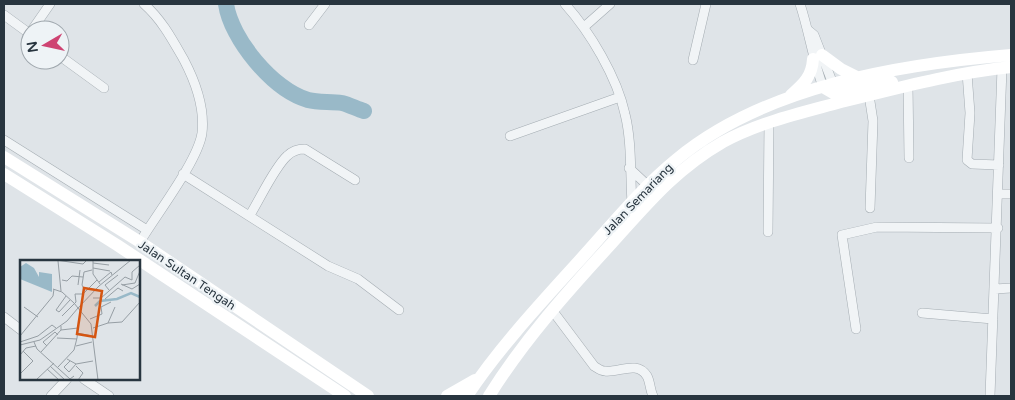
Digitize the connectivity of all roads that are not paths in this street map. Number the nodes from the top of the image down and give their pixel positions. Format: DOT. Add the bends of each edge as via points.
graph roads {
  1 [pos="50,4"];
  2 [pos="144,4"];
  3 [pos="325,4"];
  4 [pos="565,4"];
  5 [pos="610,4"];
  6 [pos="706,4"];
  7 [pos="800,4"];
  8 [pos="4,15"];
  9 [pos="39,20"];
  10 [pos="20,25"];
  11 [pos="309,25"];
  12 [pos="584,27"];
  13 [pos="1011,55"];
  14 [pos="817,57"];
  15 [pos="693,60"];
  16 [pos="70,63"];
  17 [pos="1007,68"];
  18 [pos="966,73"];
  19 [pos="860,78"];
  20 [pos="828,86"];
  21 [pos="906,86"];
  22 [pos="104,88"];
  23 [pos="869,95"];
  24 [pos="620,97"];
  25 [pos="785,99"];
  26 [pos="769,122"];
  27 [pos="510,136"];
  28 [pos="1011,139"];
  29 [pos="4,140"];
  30 [pos="1000,140"];
  31 [pos="4,157"];
  32 [pos="909,158"];
  33 [pos="999,165"];
  34 [pos="629,168"];
  35 [pos="4,174"];
  36 [pos="183,174"];
  37 [pos="355,180"];
  38 [pos="648,184"];
  39 [pos="999,194"];
  40 [pos="1011,194"];
  41 [pos="632,203"];
  42 [pos="870,208"];
  43 [pos="250,216"];
  44 [pos="998,228"];
  45 [pos="147,230"];
  46 [pos="768,232"];
  47 [pos="140,242"];
  48 [pos="1011,288"];
  49 [pos="994,289"];
  50 [pos="399,310"];
  51 [pos="552,310"];
  52 [pos="922,313"];
  53 [pos="4,316"];
  54 [pos="993,319"];
  55 [pos="20,329"];
  56 [pos="856,329"];
  57 [pos="481,376"];
  58 [pos="66,380"];
  59 [pos="85,380"];
  60 [pos="498,383"];
  61 [pos="368,395"];
  62 [pos="51,396"];
  63 [pos="109,396"];
  64 [pos="345,396"];
  65 [pos="447,396"];
  66 [pos="467,396"];
  67 [pos="489,396"];
  68 [pos="499,396"];
  69 [pos="653,396"];
  70 [pos="990,396"];
  1 -- 9 [label="street"];
  2 -- 36 [label="street" via="167,29 192,75 198,94 202,132"];
  3 -- 11 [label="street"];
  4 -- 12 [label="street"];
  5 -- 12 [label="street"];
  6 -- 15 [label="street"];
  7 -- 14 [label="street"];
  8 -- 10 [label="street"];
  12 -- 24 [label="street"];
  13 -- 19 [label="main road, Jalan Semariang" via="929,62"];
  14 -- 19 [label="main road"];
  14 -- 20 [label="street"];
  14 -- 25 [label="main road" via="804,84"];
  16 -- 22 [label="street"];
  17 -- 18 [label="main road, Jalan Semariang"];
  17 -- 30 [label="street"];
  18 -- 21 [label="main road, Jalan Semariang"];
  18 -- 33 [label="street" via="970,113 967,160 972,164"];
  19 -- 20 [label="main road, Jalan Semariang"];
  20 -- 21 [label="main road" via="835,94 887,82"];
  20 -- 25 [label="main road, Jalan Semariang"];
  21 -- 23 [label="main road, Jalan Semariang"];
  21 -- 32 [label="street"];
  23 -- 26 [label="main road, Jalan Semariang"];
  23 -- 42 [label="street" via="873,108"];
  24 -- 27 [label="street"];
  24 -- 34 [label="street" via="626,116"];
  25 -- 38 [label="main road, Jalan Semariang" via="696,145"];
  26 -- 46 [label="street"];
  26 -- 51 [label="main road, Jalan Semariang" via="724,142 670,179"];
  28 -- 30 [label="street"];
  29 -- 45 [label="street"];
  30 -- 33 [label="street"];
  31 -- 47 [label="main road, Jalan Sultan Tengah"];
  33 -- 39 [label="street"];
  34 -- 38 [label="street"];
  34 -- 41 [label="street"];
  35 -- 64 [label="main road, Jalan Sultan Tengah" via="117,244"];
  36 -- 43 [label="street"];
  36 -- 45 [label="street"];
  37 -- 43 [label="street" via="305,149 298,149 282,161"];
  38 -- 41 [label="main road, Jalan Semariang"];
  39 -- 40 [label="street"];
  39 -- 44 [label="street"];
  41 -- 57 [label="main road, Jalan Semariang"];
  43 -- 50 [label="street" via="328,266 358,279"];
  44 -- 49 [label="street"];
  44 -- 56 [label="street" via="877,227 842,235"];
  45 -- 47 [label="street"];
  47 -- 61 [label="main road, Jalan Sultan Tengah"];
  48 -- 49 [label="street"];
  49 -- 54 [label="street"];
  51 -- 60 [label="main road, Jalan Semariang" via="513,358"];
  51 -- 69 [label="street" via="594,366 603,371 627,367 638,369 647,376"];
  52 -- 54 [label="street"];
  53 -- 55 [label="street"];
  54 -- 70 [label="street"];
  57 -- 65 [label="main road"];
  57 -- 66 [label="main road, Jalan Semariang"];
  58 -- 62 [label="street"];
  59 -- 63 [label="street"];
  60 -- 67 [label="main road, Jalan Semariang"];
  60 -- 68 [label="main road"];
}
